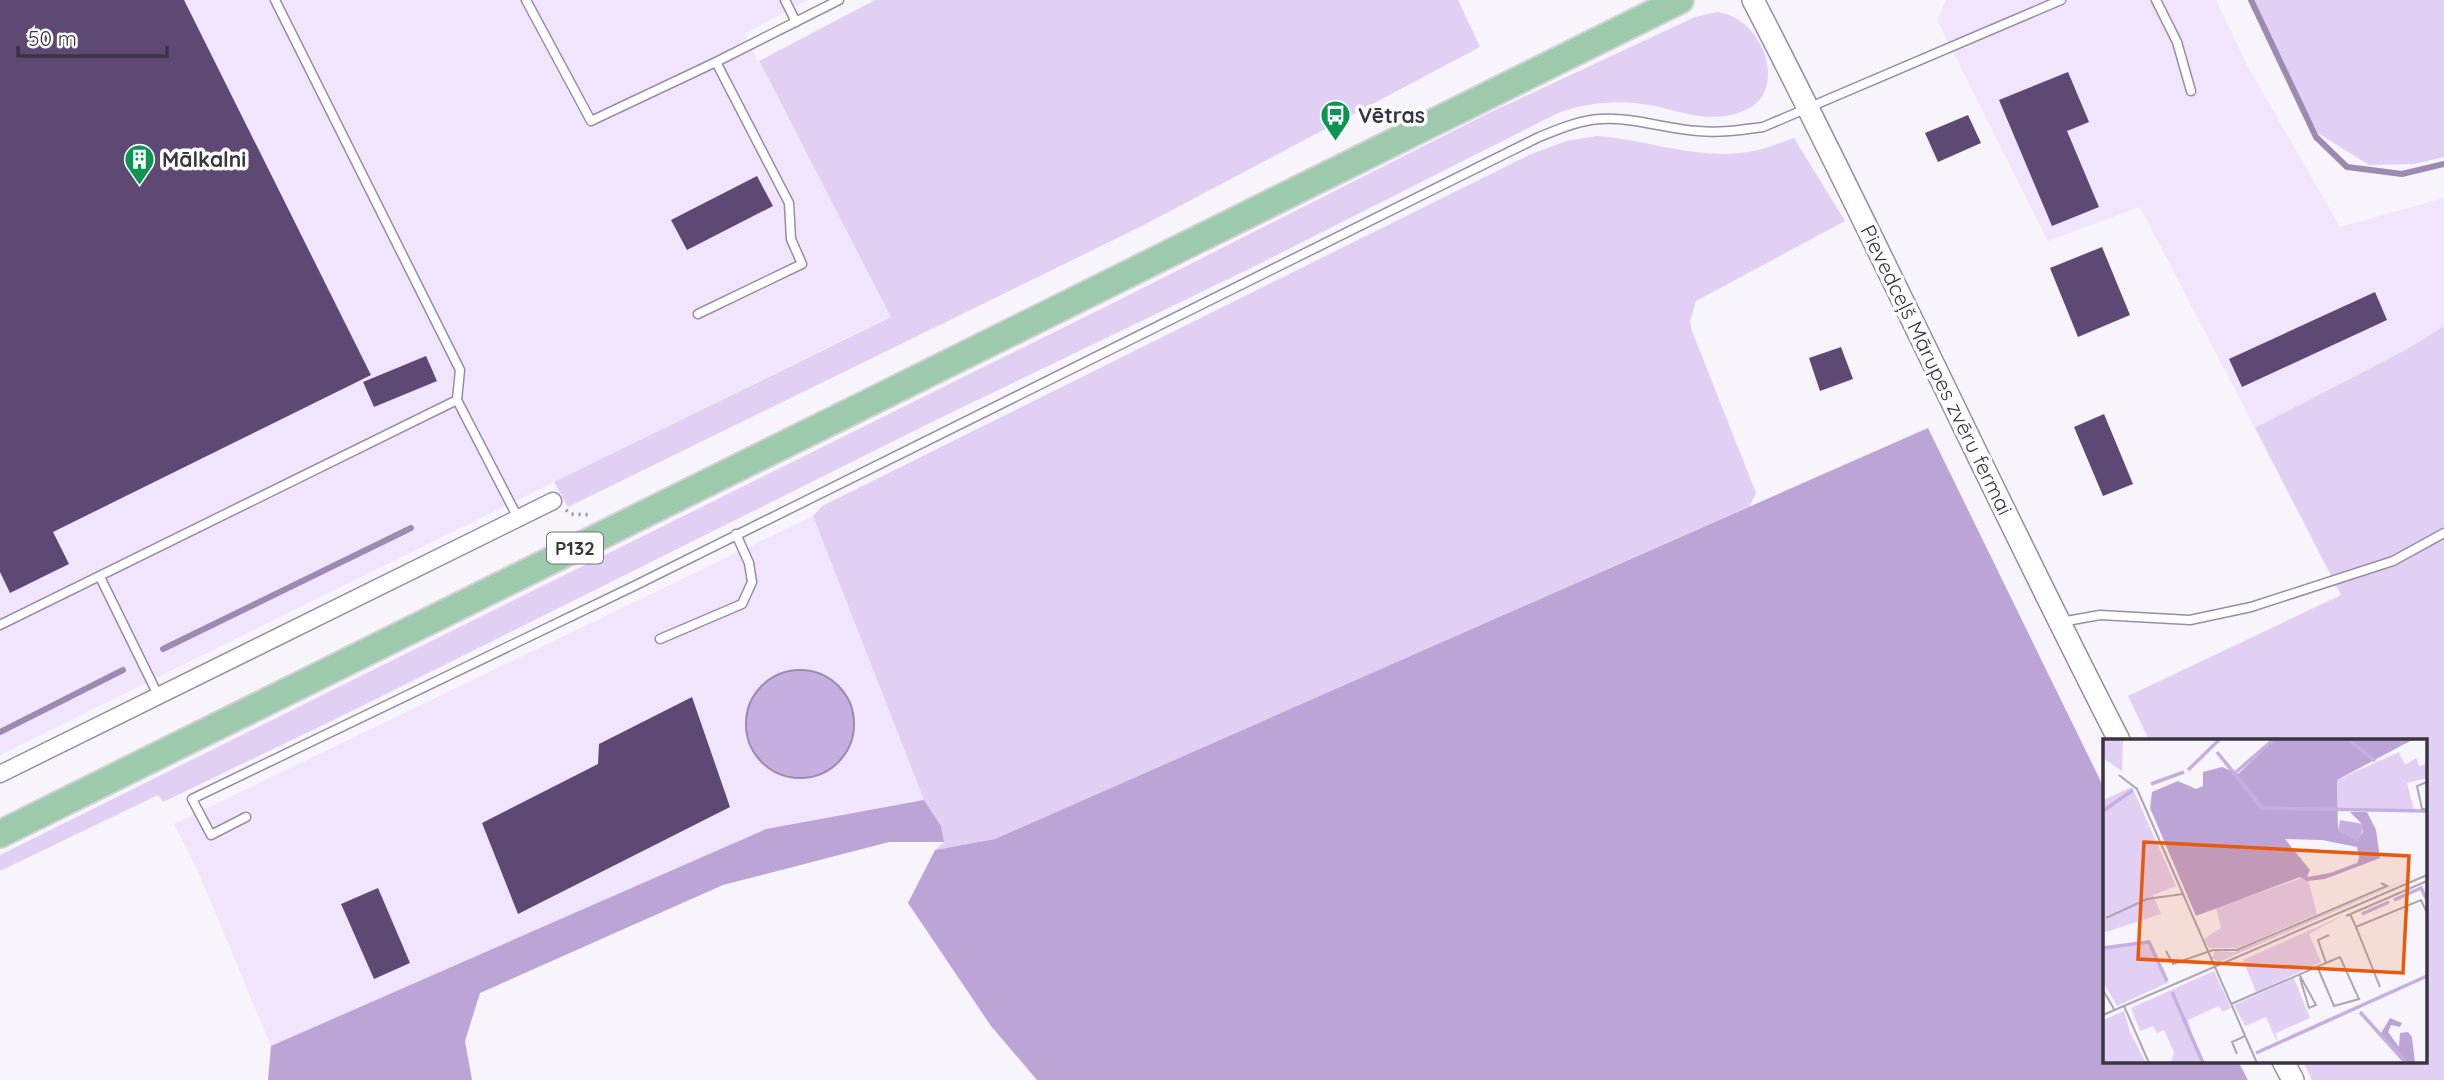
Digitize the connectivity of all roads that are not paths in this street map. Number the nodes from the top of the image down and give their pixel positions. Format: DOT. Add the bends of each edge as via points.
graph roads {
  1 [pos="275,0"];
  2 [pos="526,0"];
  3 [pos="785,0"];
  4 [pos="839,0"];
  5 [pos="1680,0"];
  6 [pos="1753,0"];
  7 [pos="2062,0"];
  8 [pos="2157,0"];
  9 [pos="796,22"];
  10 [pos="716,62"];
  11 [pos="2191,90"];
  12 [pos="1809,107"];
  13 [pos="698,314"];
  14 [pos="457,400"];
  15 [pos="553,501"];
  16 [pos="518,518"];
  17 [pos="2444,533"];
  18 [pos="736,534"];
  19 [pos="100,577"];
  20 [pos="2058,622"];
  21 [pos="0,625"];
  22 [pos="660,639"];
  23 [pos="158,695"];
  24 [pos="2118,739"];
  25 [pos="0,774"];
  26 [pos="246,817"];
  27 [pos="0,834"];
  28 [pos="2284,1062"];
  29 [pos="2293,1080"];
  1 -- 14 [label="lane" via="460,370"];
  2 -- 10 [label="lane" via="591,121"];
  3 -- 9 [label="lane"];
  4 -- 9 [label="lane"];
  5 -- 27 [label="main road, P132"];
  6 -- 12 [label="street, Pievedceļš Mārupes zvēru fermai"];
  7 -- 12 [label="lane"];
  8 -- 11 [label="lane" via="2177,43"];
  9 -- 10 [label="lane"];
  10 -- 13 [label="lane" via="789,203 791,239 802,264"];
  12 -- 18 [label="lane" via="1763,127 1730,132 1602,119 1539,137"];
  12 -- 20 [label="street, Pievedceļš Mārupes zvēru fermai"];
  14 -- 16 [label="lane"];
  14 -- 19 [label="lane"];
  15 -- 16 [label="street"];
  16 -- 23 [label="street"];
  17 -- 20 [label="lane" via="2393,561 2251,607 2190,620 2100,615"];
  18 -- 22 [label="lane" via="752,582 742,604"];
  18 -- 26 [label="lane" via="192,799 211,835"];
  19 -- 21 [label="lane"];
  19 -- 23 [label="lane"];
  20 -- 24 [label="street, Pievedceļš Mārupes zvēru fermai"];
  23 -- 25 [label="street"];
  28 -- 29 [label="street"];
}
